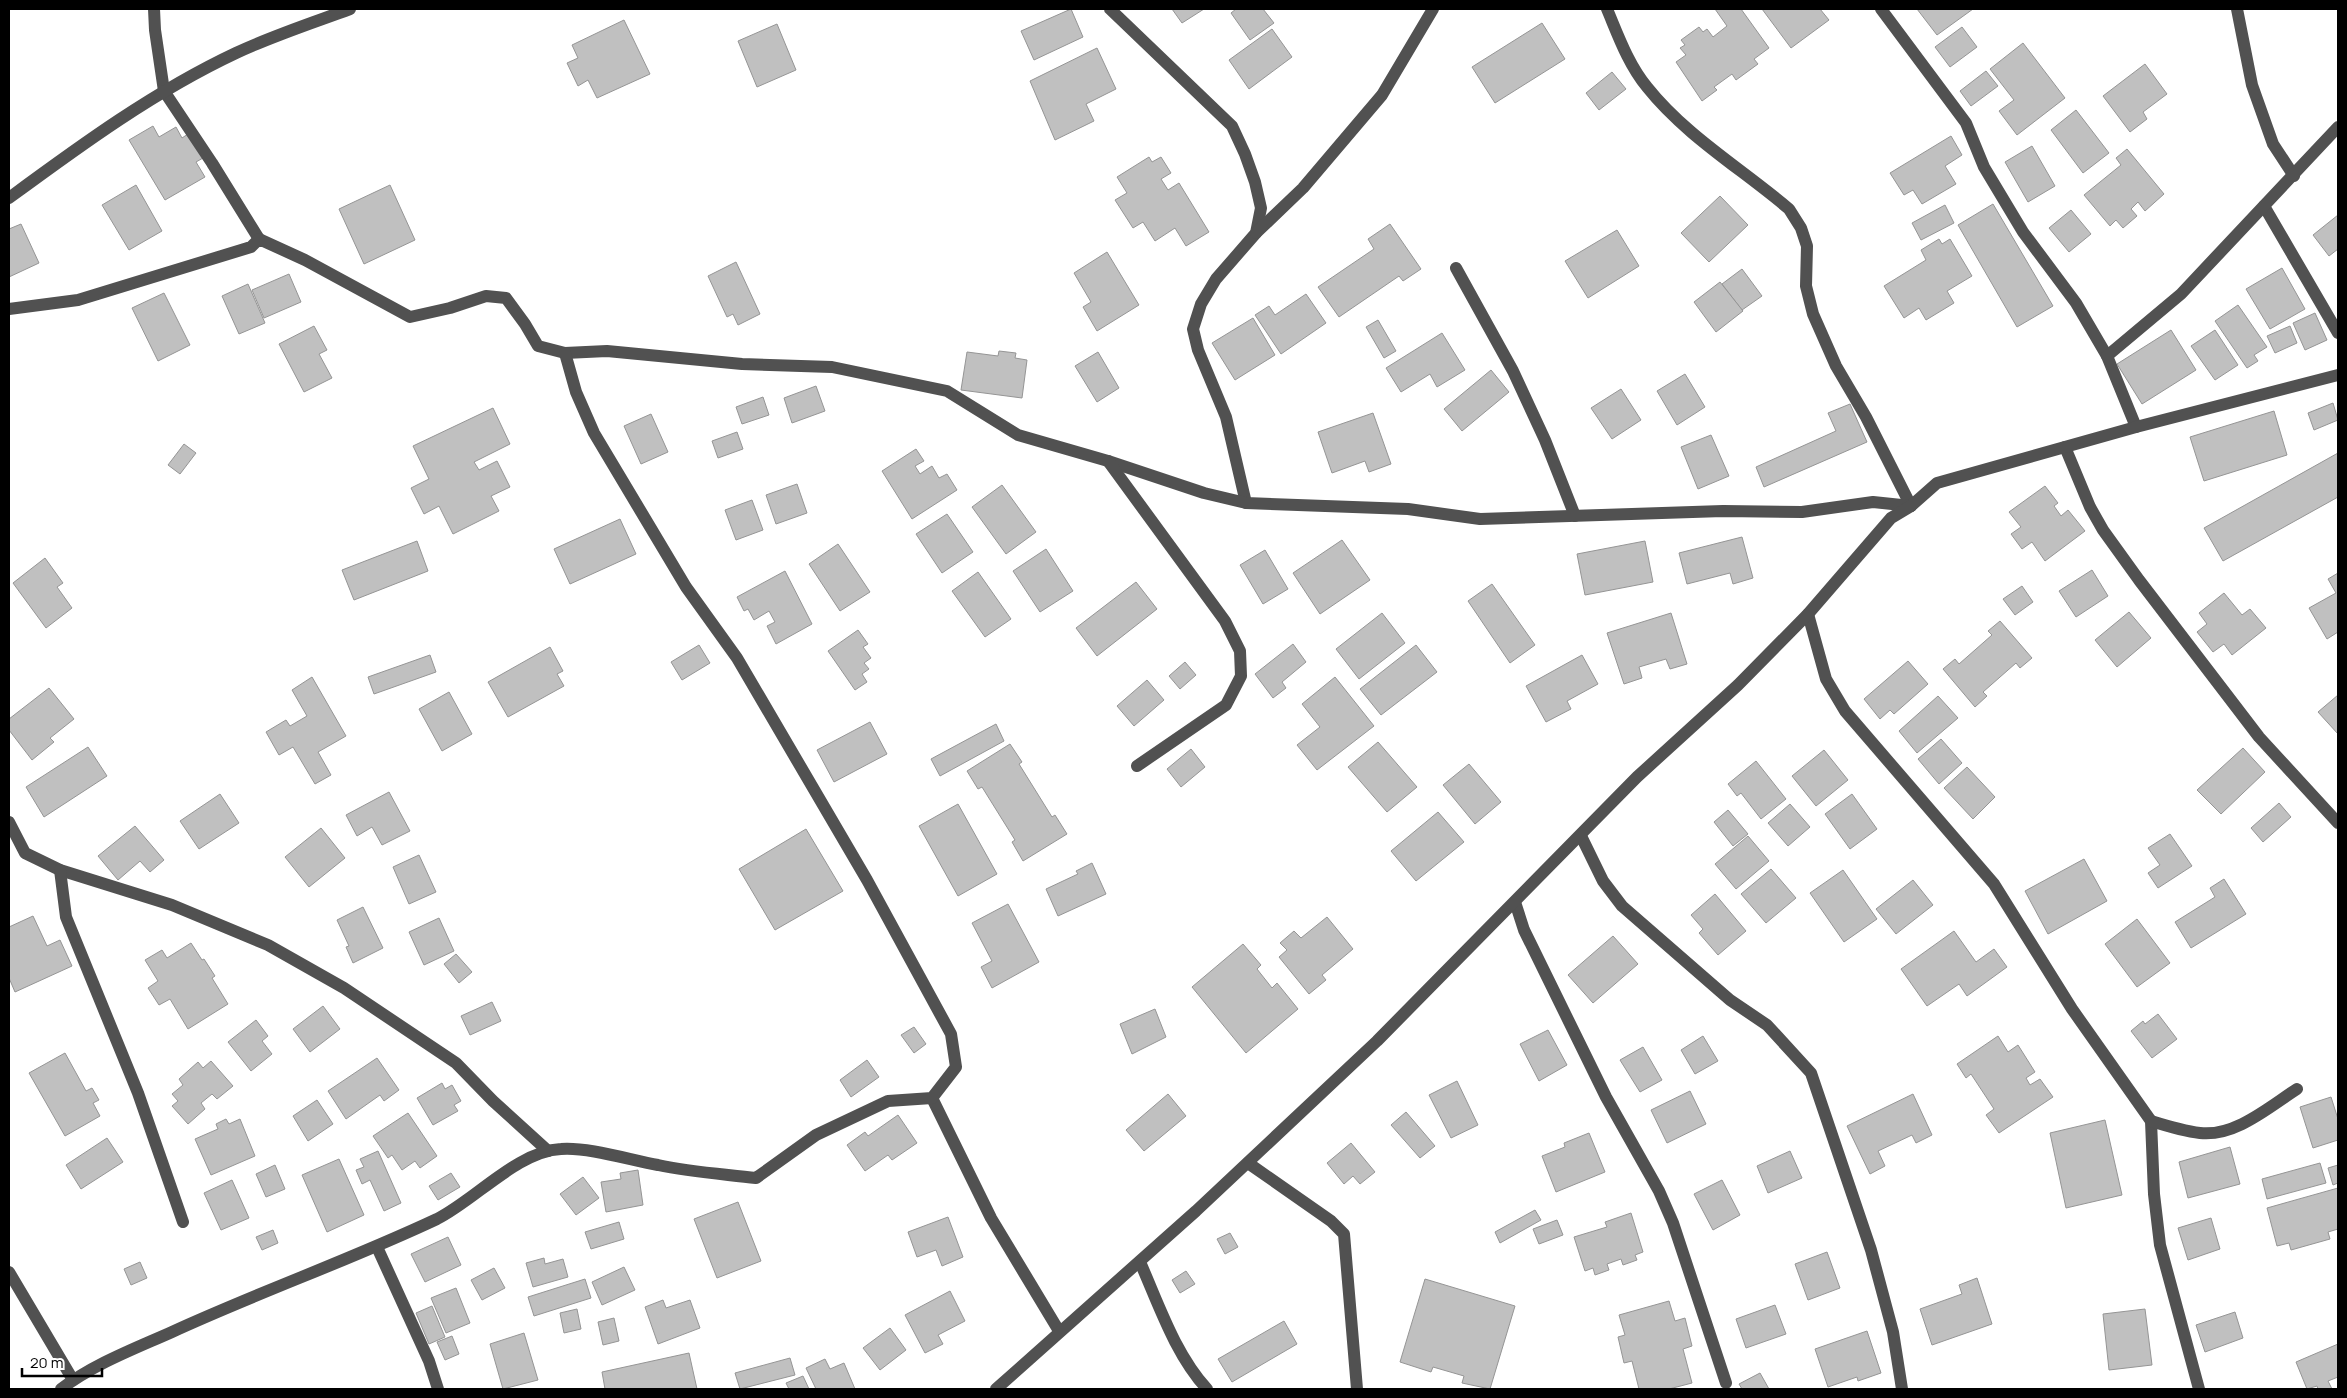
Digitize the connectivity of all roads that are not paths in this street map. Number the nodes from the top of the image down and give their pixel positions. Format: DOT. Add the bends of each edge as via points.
graph roads {
  1 [pos="154,9"];
  2 [pos="350,9"];
  3 [pos="1110,9"];
  4 [pos="1433,9"];
  5 [pos="1607,9"];
  6 [pos="1881,9"];
  7 [pos="2237,9"];
  8 [pos="164,91"];
  9 [pos="2338,127"];
  10 [pos="2294,176"];
  11 [pos="9,198"];
  12 [pos="2264,206"];
  13 [pos="1256,232"];
  14 [pos="259,239"];
  15 [pos="1456,268"];
  16 [pos="9,309"];
  17 [pos="2338,333"];
  18 [pos="565,353"];
  19 [pos="2107,356"];
  20 [pos="2338,375"];
  21 [pos="2136,427"];
  22 [pos="2065,447"];
  23 [pos="1108,461"];
  24 [pos="1246,503"];
  25 [pos="1911,506"];
  26 [pos="1575,516"];
  27 [pos="1808,614"];
  28 [pos="1137,766"];
  29 [pos="9,822"];
  30 [pos="2338,823"];
  31 [pos="1581,836"];
  32 [pos="60,870"];
  33 [pos="1515,902"];
  34 [pos="2297,1089"];
  35 [pos="932,1098"];
  36 [pos="2151,1121"];
  37 [pos="548,1151"];
  38 [pos="1248,1163"];
  39 [pos="183,1222"];
  40 [pos="377,1247"];
  41 [pos="1140,1262"];
  42 [pos="9,1272"];
  43 [pos="1059,1331"];
  44 [pos="74,1380"];
  45 [pos="1726,1383"];
  46 [pos="61,1389"];
  47 [pos="438,1389"];
  48 [pos="996,1389"];
  49 [pos="1207,1389"];
  50 [pos="1357,1389"];
  51 [pos="1902,1389"];
  52 [pos="2199,1389"];
  1 -- 8 [label="street"];
  2 -- 8 [label="street" via="237,52"];
  3 -- 13 [label="street" via="1232,126 1255,182 1261,208"];
  4 -- 13 [label="street" via="1382,95 1303,188"];
  5 -- 25 [label="street" via="1628,59 1646,86 1678,119 1790,209 1807,246 1806,286 1813,314 1836,366"];
  6 -- 19 [label="street" via="1963,117 1984,167 2023,232 2076,303"];
  7 -- 10 [label="street" via="2252,85 2273,144"];
  8 -- 11 [label="street"];
  8 -- 14 [label="street"];
  9 -- 10 [label="street"];
  10 -- 12 [label="street"];
  12 -- 17 [label="street"];
  12 -- 19 [label="street" via="2181,294"];
  13 -- 24 [label="street" via="1216,280 1201,304 1194,329 1198,350 1226,417"];
  14 -- 16 [label="street" via="251,247 78,300"];
  14 -- 18 [label="street" via="410,316 486,296 506,298 538,346"];
  15 -- 26 [label="street" via="1513,371"];
  18 -- 23 [label="street" via="608,351 742,364 832,367 947,391 1018,435"];
  18 -- 35 [label="street" via="576,392 594,434 686,587 737,658 951,1034 956,1067"];
  19 -- 21 [label="street"];
  20 -- 21 [label="street"];
  21 -- 22 [label="street"];
  22 -- 25 [label="street" via="1937,483"];
  22 -- 30 [label="street" via="2095,515 2139,580 2259,737"];
  23 -- 24 [label="street" via="1204,493"];
  23 -- 28 [label="street" via="1225,621 1240,651 1241,676 1226,705"];
  24 -- 26 [label="street" via="1408,509 1480,519"];
  25 -- 26 [label="street" via="1873,502 1802,512"];
  25 -- 27 [label="street" via="1891,518"];
  27 -- 31 [label="street"];
  27 -- 36 [label="street" via="1826,679 1845,711 1994,884 2072,1009"];
  29 -- 32 [label="street" via="25,853"];
  31 -- 33 [label="street"];
  31 -- 51 [label="street" via="1603,882 1622,906 1730,1000 1767,1025 1811,1073 1871,1250 1893,1332"];
  32 -- 37 [label="street" via="172,905 268,945 344,988 456,1063"];
  32 -- 39 [label="street" via="66,917 138,1093"];
  33 -- 38 [label="street" via="1377,1041"];
  33 -- 45 [label="street" via="1524,930 1606,1097 1660,1191"];
  34 -- 36 [label="street" via="2218,1133 2201,1133"];
  35 -- 37 [label="street" via="888,1101 816,1135 756,1178 694,1171 562,1148"];
  35 -- 43 [label="street" via="991,1218"];
  36 -- 52 [label="street" via="2160,1245"];
  37 -- 40 [label="street" via="535,1154 441,1216"];
  38 -- 41 [label="street"];
  38 -- 50 [label="street" via="1331,1221 1344,1234"];
  40 -- 44 [label="street" via="237,1302"];
  40 -- 47 [label="street" via="429,1361"];
  41 -- 43 [label="street"];
  41 -- 49 [label="street" via="1192,1374"];
  42 -- 44 [label="street"];
  43 -- 48 [label="street"];
  44 -- 46 [label="street"];
}
